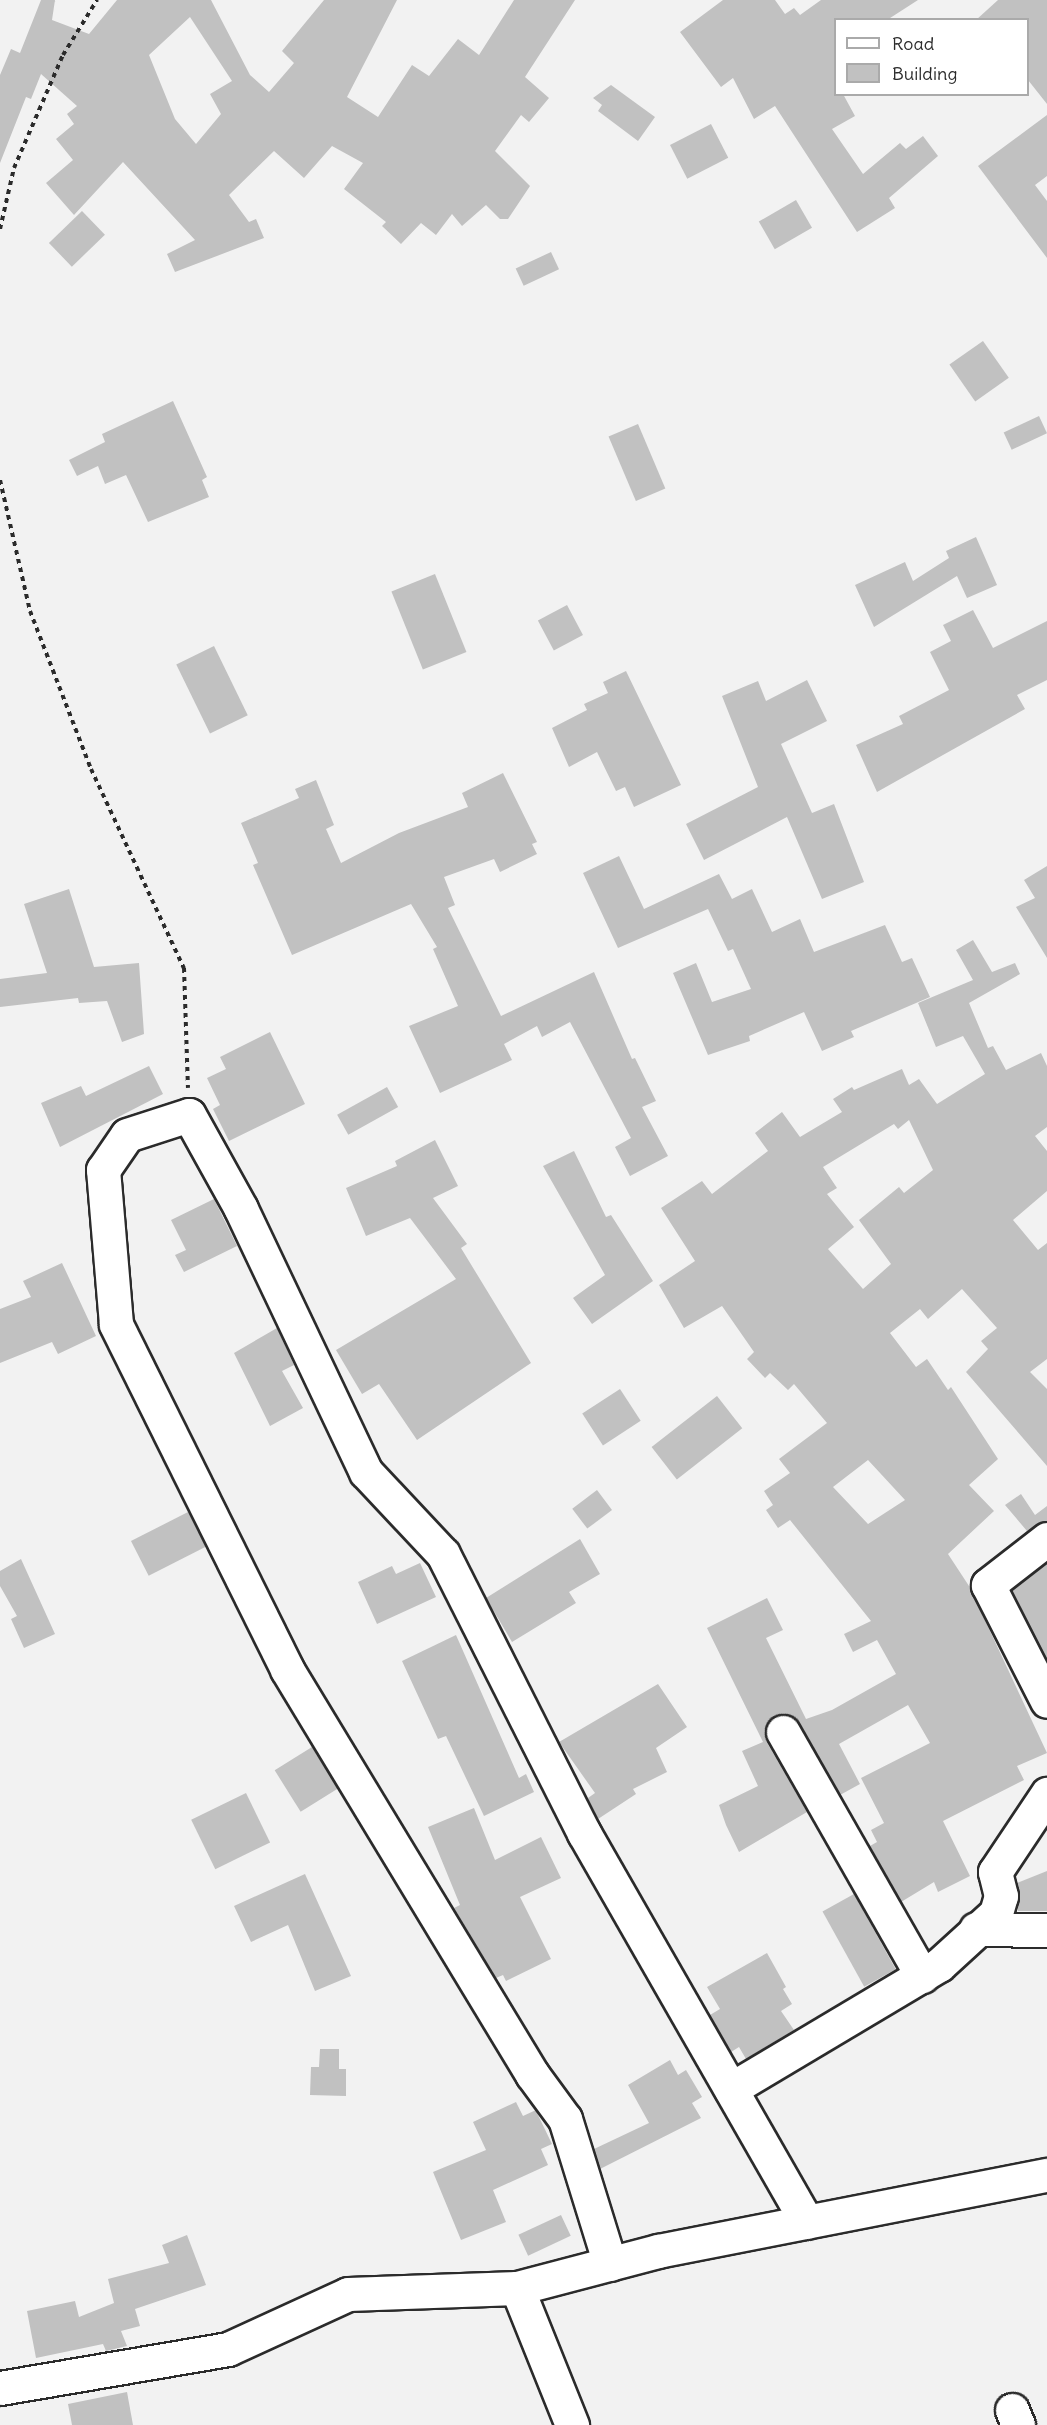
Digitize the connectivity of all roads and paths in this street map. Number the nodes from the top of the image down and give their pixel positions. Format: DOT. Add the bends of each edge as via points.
graph roads {
  1 [pos="97,0"];
  2 [pos="0,229"];
  3 [pos="0,480"];
  4 [pos="189,1115"];
  5 [pos="1047,1539"];
  6 [pos="1047,1701"];
  7 [pos="783,1732"];
  8 [pos="1047,1794"];
  9 [pos="976,1929"];
  10 [pos="1047,1930"];
  11 [pos="922,1976"];
  12 [pos="731,2089"];
  13 [pos="1047,2175"];
  14 [pos="807,2222"];
  15 [pos="610,2264"];
  16 [pos="517,2288"];
  17 [pos="0,2388"];
  18 [pos="572,2425"];
  1 -- 2 [label="path" via="63,55 14,168"];
  3 -- 4 [label="path" via="30,611 91,769 183,968"];
  4 -- 12 [label="street" via="241,1209 366,1472 443,1554 584,1833"];
  4 -- 15 [label="street" via="127,1135 103,1170 116,1323 286,1669 532,2074 565,2119"];
  5 -- 6 [label="street" via="988,1586"];
  7 -- 11 [label="street"];
  8 -- 9 [label="street" via="995,1872 1001,1896 996,1913"];
  9 -- 10 [label="street"];
  9 -- 11 [label="street"];
  11 -- 12 [label="street"];
  12 -- 14 [label="street"];
  13 -- 14 [label="street"];
  14 -- 15 [label="street"];
  15 -- 16 [label="street"];
  16 -- 17 [label="street" via="348,2294 228,2349"];
  16 -- 18 [label="street"];
}
